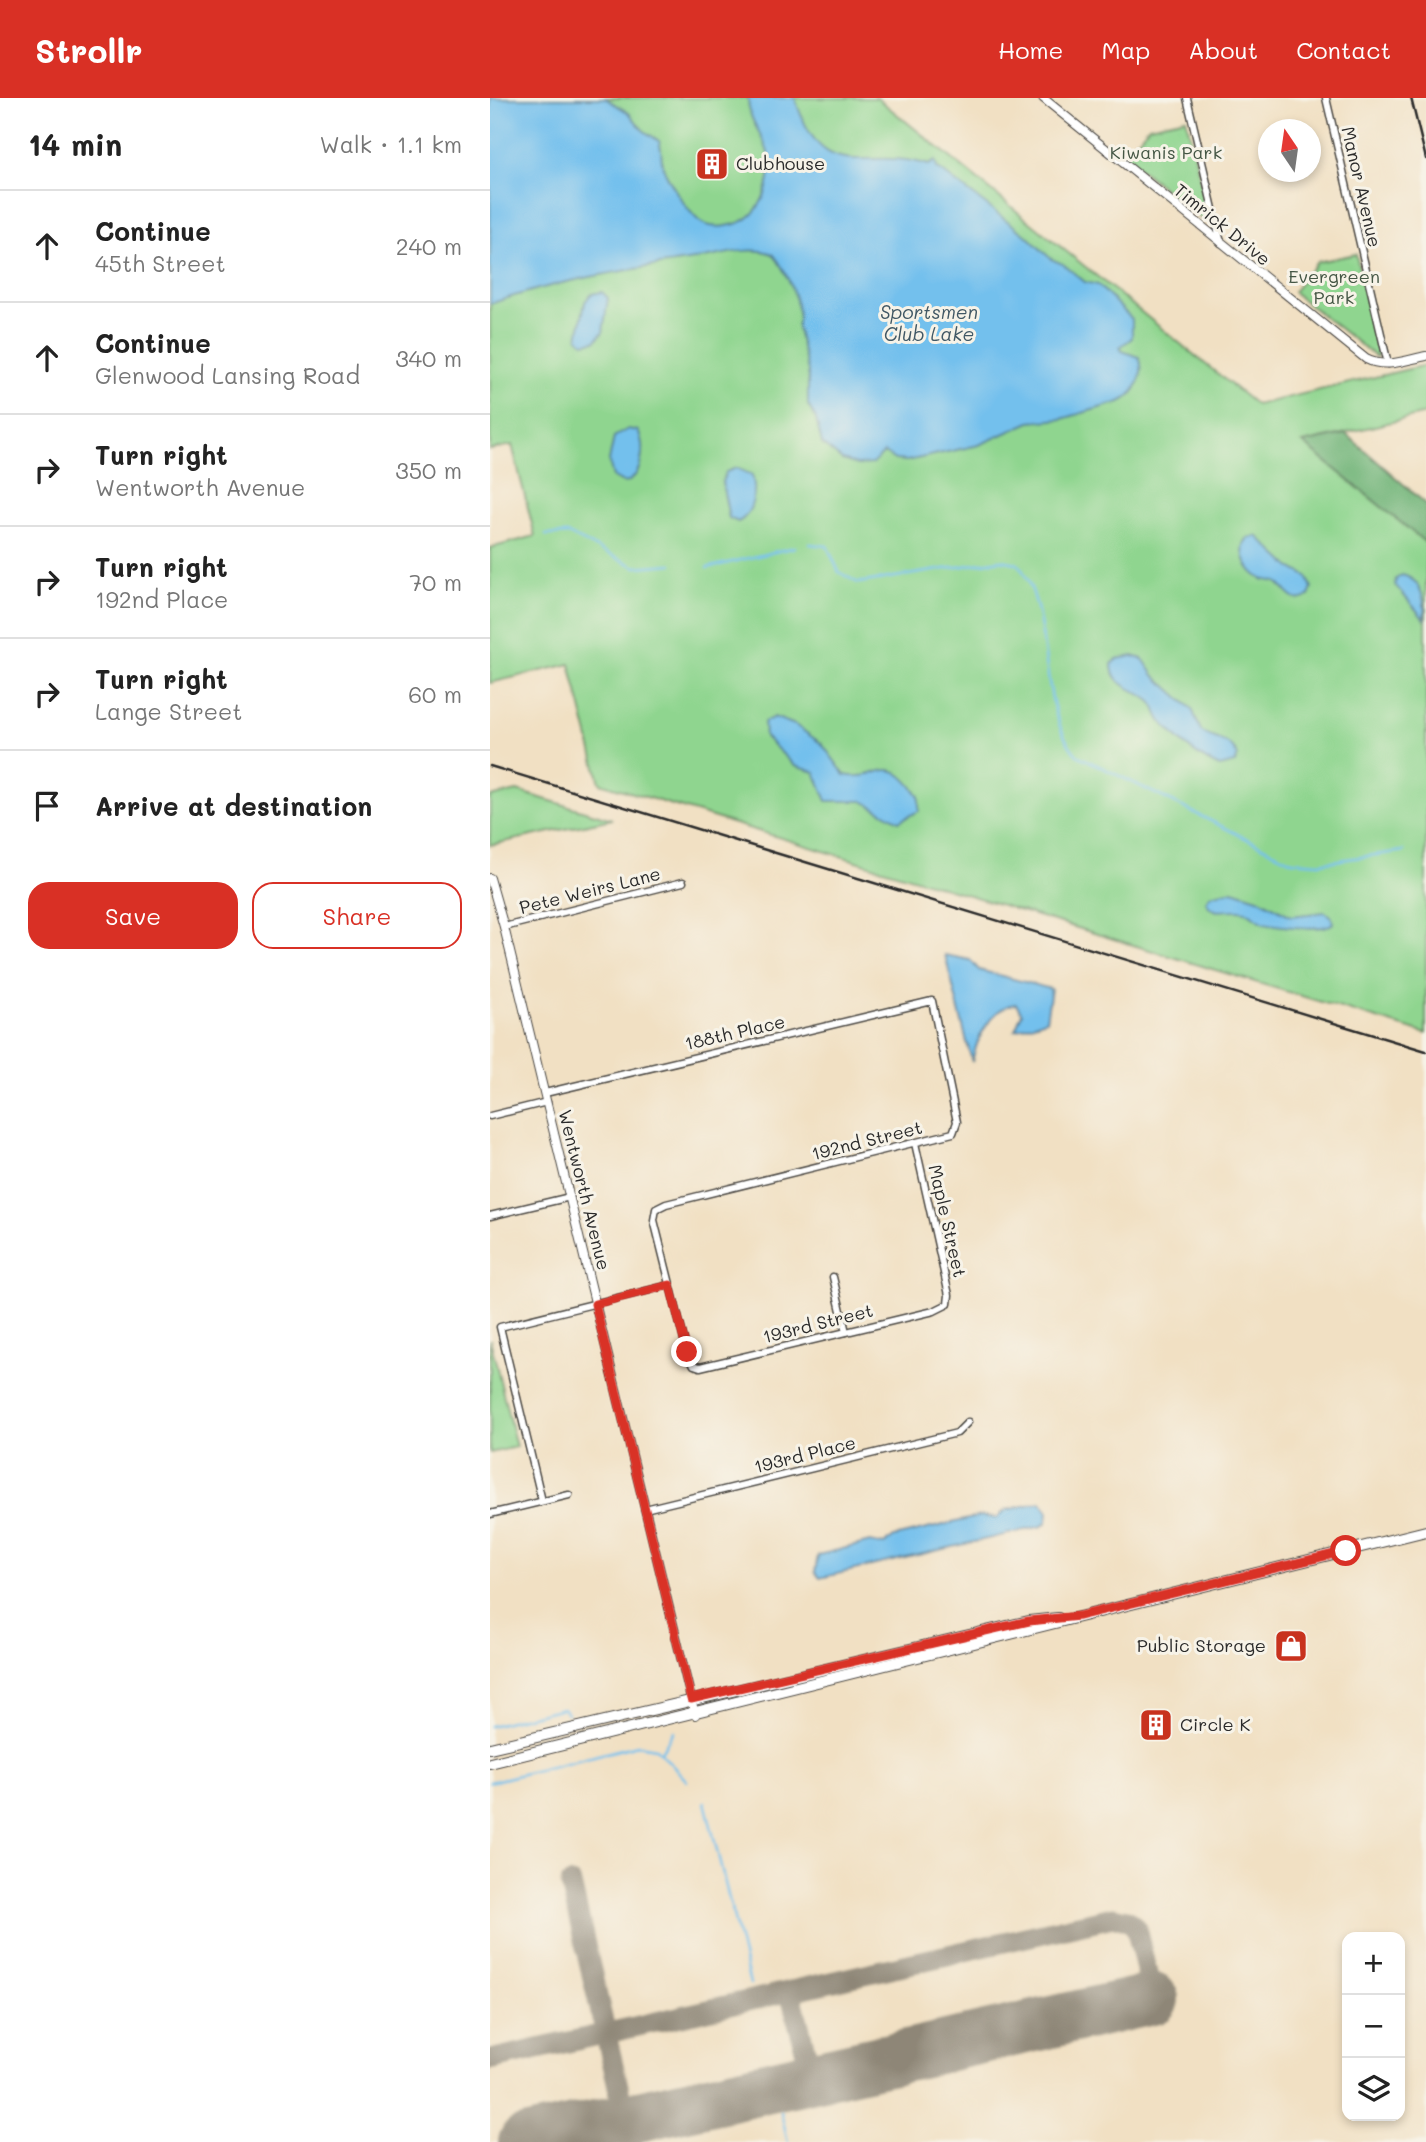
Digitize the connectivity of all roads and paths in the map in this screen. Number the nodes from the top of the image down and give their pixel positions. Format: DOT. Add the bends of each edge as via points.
graph roads {
  1 [pos="1042,98"];
  2 [pos="1187,98"];
  3 [pos="1326,98"];
  4 [pos="1222,245"];
  5 [pos="1426,356"];
  6 [pos="1388,364"];
  7 [pos="490,878"];
  8 [pos="683,882"];
  9 [pos="491,889"];
  10 [pos="504,927"];
  11 [pos="932,1001"];
  12 [pos="546,1098"];
  13 [pos="490,1116"];
  14 [pos="915,1143"];
  15 [pos="570,1197"];
  16 [pos="490,1216"];
  17 [pos="833,1277"];
  18 [pos="670,1285"];
  19 [pos="595,1304"];
  20 [pos="948,1304"];
  21 [pos="846,1332"];
  22 [pos="968,1422"];
  23 [pos="569,1495"];
  24 [pos="542,1501"];
  25 [pos="645,1509"];
  26 [pos="490,1514"];
  27 [pos="1426,1531"];
  28 [pos="1079,1616"];
  29 [pos="691,1699"];
  30 [pos="695,1715"];
  31 [pos="490,1748"];
  32 [pos="490,1763"];
  1 -- 4 [label="street, Timrick Drive"];
  2 -- 4 [label="street"];
  3 -- 6 [label="street, Manor Avenue"];
  4 -- 6 [label="street, Timrick Drive" via="1366,359"];
  5 -- 6 [label="street"];
  7 -- 9 [label="street, Wentworth Avenue"];
  8 -- 10 [label="street, Pete Weirs Lane"];
  9 -- 10 [label="street, Wentworth Avenue"];
  10 -- 12 [label="street, Wentworth Avenue"];
  11 -- 12 [label="street, 188th Place"];
  11 -- 14 [label="street, 192nd Street" via="957,1126 949,1135"];
  12 -- 13 [label="street, 188th Place"];
  12 -- 15 [label="street, Wentworth Avenue"];
  14 -- 18 [label="street, 192nd Street" via="656,1209 654,1220"];
  14 -- 20 [label="street, Maple Street"];
  15 -- 16 [label="street"];
  15 -- 19 [label="street, Wentworth Avenue"];
  17 -- 21 [label="street"];
  18 -- 19 [label="street"];
  18 -- 21 [label="street, 193rd Street" via="694,1365 708,1366"];
  19 -- 24 [label="street" via="500,1327"];
  19 -- 25 [label="street, Wentworth Avenue"];
  20 -- 21 [label="street, 193rd Street"];
  22 -- 25 [label="street, 193rd Place" via="957,1433"];
  23 -- 24 [label="street"];
  24 -- 26 [label="street"];
  25 -- 29 [label="street, Wentworth Avenue"];
  27 -- 28 [label="main road"];
  28 -- 29 [label="main road" via="1029,1621"];
  28 -- 30 [label="main road"];
  29 -- 30 [label="street, Wentworth Avenue"];
  29 -- 31 [label="main road"];
  30 -- 32 [label="main road"];
}
